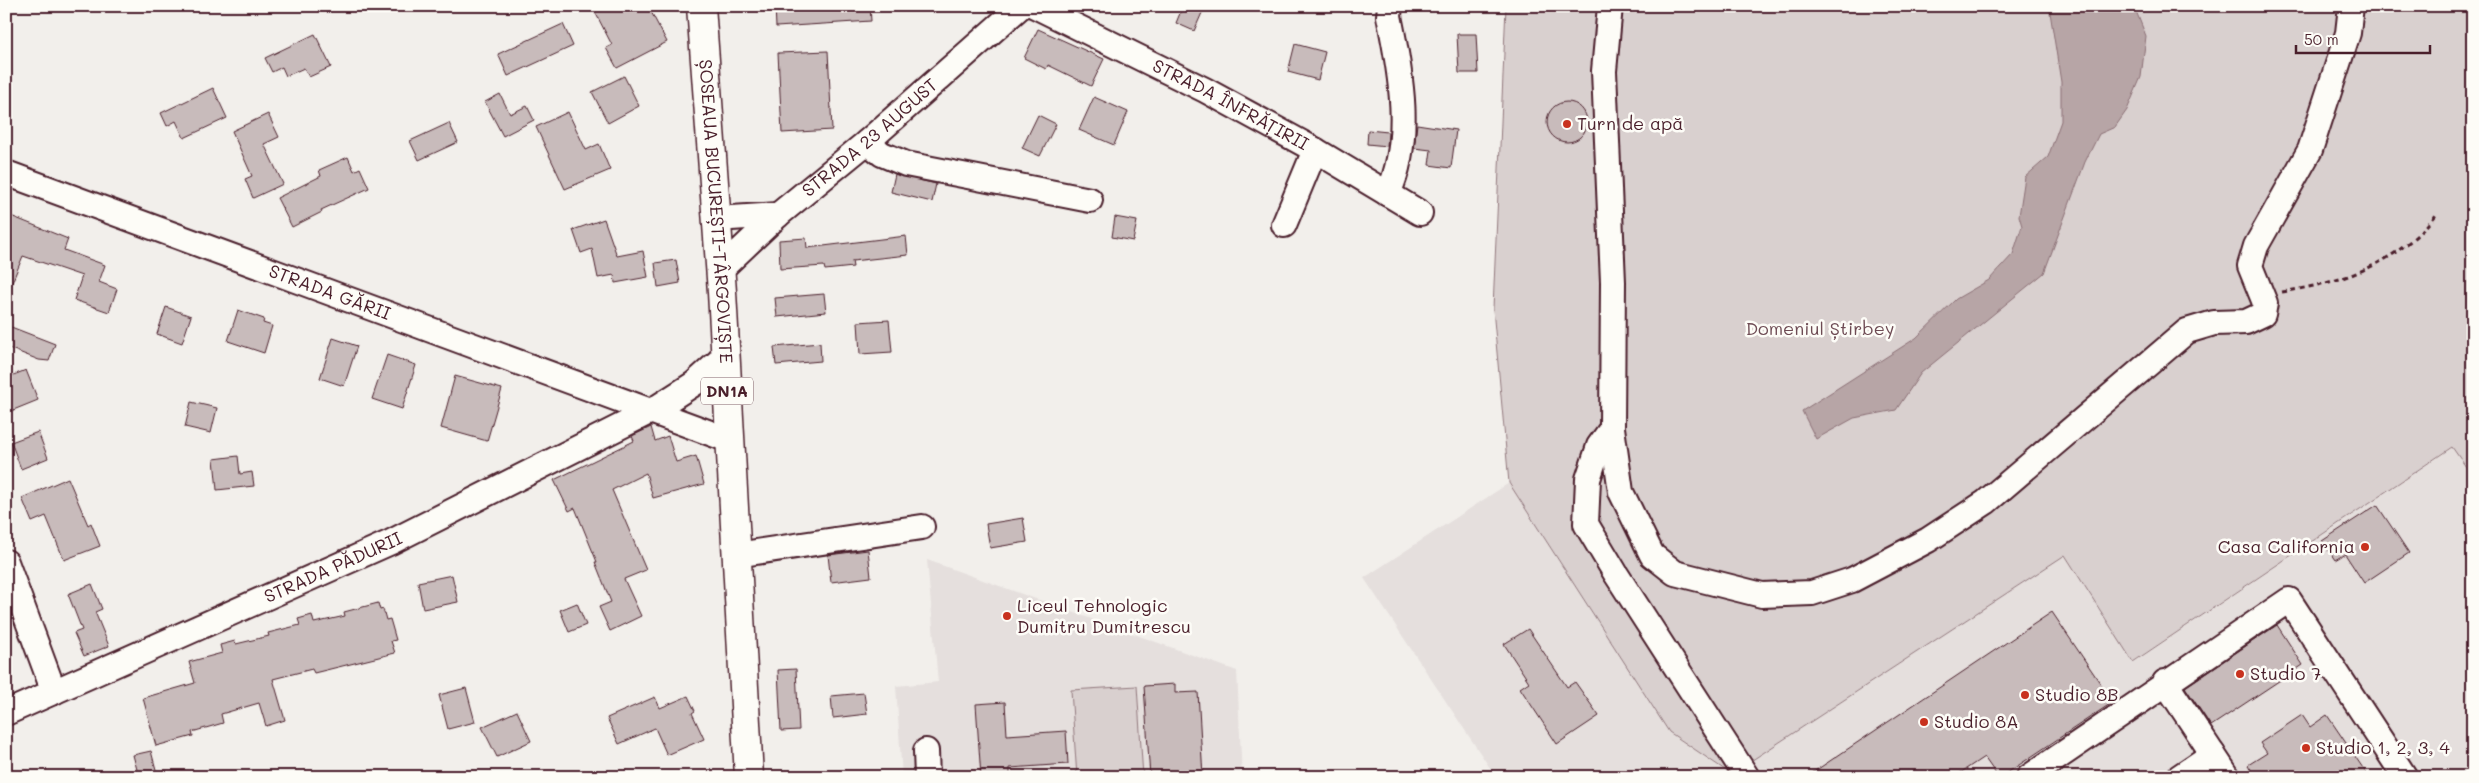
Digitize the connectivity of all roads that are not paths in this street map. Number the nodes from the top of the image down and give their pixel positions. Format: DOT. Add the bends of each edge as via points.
graph roads {
  1 [pos="701,6"];
  2 [pos="1021,6"];
  3 [pos="1036,6"];
  4 [pos="1390,6"];
  5 [pos="1610,6"];
  6 [pos="2351,6"];
  7 [pos="867,142"];
  8 [pos="1315,150"];
  9 [pos="6,174"];
  10 [pos="1388,194"];
  11 [pos="1090,200"];
  12 [pos="1420,213"];
  13 [pos="778,215"];
  14 [pos="716,219"];
  15 [pos="1284,225"];
  16 [pos="720,270"];
  17 [pos="726,355"];
  18 [pos="653,410"];
  19 [pos="1612,428"];
  20 [pos="729,440"];
  21 [pos="922,527"];
  22 [pos="736,554"];
  23 [pos="6,562"];
  24 [pos="2165,682"];
  25 [pos="54,692"];
  26 [pos="6,713"];
  27 [pos="926,751"];
  28 [pos="2213,754"];
  29 [pos="749,777"];
  30 [pos="927,777"];
  31 [pos="1747,777"];
  32 [pos="2030,777"];
  33 [pos="2179,777"];
  34 [pos="2228,777"];
  35 [pos="2405,777"];
  1 -- 14 [label="main road, ȘOSEAUA BUCUREȘTI-TÂRGOVIȘTE / DN1A"];
  2 -- 7 [label="street, STRADA 23 AUGUST"];
  3 -- 8 [label="street, STRADA ÎNFRĂȚIRII" via="1206,90"];
  4 -- 10 [label="street" via="1389,16 1402,83 1400,158"];
  5 -- 19 [label="street" via="1604,71 1613,282"];
  6 -- 19 [label="street" via="2348,33 2310,150 2256,246 2250,266 2265,303 2263,314 2246,322 2214,323 2187,331 1986,502 1936,535 1852,580 1812,593 1762,595 1675,573 1652,555 1621,492"];
  7 -- 11 [label="street" via="882,154 906,164"];
  7 -- 13 [label="street, STRADA 23 AUGUST"];
  8 -- 10 [label="street, STRADA ÎNFRĂȚIRII"];
  8 -- 15 [label="street"];
  9 -- 18 [label="street, STRADA GĂRII"];
  10 -- 12 [label="street, STRADA ÎNFRĂȚIRII"];
  13 -- 14 [label="street"];
  13 -- 16 [label="street, STRADA 23 AUGUST"];
  14 -- 16 [label="main road, ȘOSEAUA BUCUREȘTI-TÂRGOVIȘTE / DN1A"];
  16 -- 17 [label="main road, ȘOSEAUA BUCUREȘTI-TÂRGOVIȘTE / DN1A"];
  17 -- 18 [label="street, STRADA PĂDURII" via="695,384"];
  17 -- 20 [label="main road, ȘOSEAUA BUCUREȘTI-TÂRGOVIȘTE / DN1A"];
  18 -- 20 [label="street, STRADA GĂRII"];
  18 -- 25 [label="street, STRADA PĂDURII" via="391,542"];
  19 -- 31 [label="street" via="1599,446 1588,479 1586,524"];
  20 -- 22 [label="main road, ȘOSEAUA BUCUREȘTI-TÂRGOVIȘTE / DN1A"];
  21 -- 22 [label="street"];
  22 -- 29 [label="main road, ȘOSEAUA BUCUREȘTI-TÂRGOVIȘTE / DN1A"];
  23 -- 25 [label="street"];
  24 -- 28 [label="street"];
  24 -- 32 [label="street"];
  24 -- 35 [label="street" via="2289,600"];
  25 -- 26 [label="street, STRADA PĂDURII"];
  27 -- 30 [label="street"];
  28 -- 33 [label="street"];
  28 -- 34 [label="street"];
}
